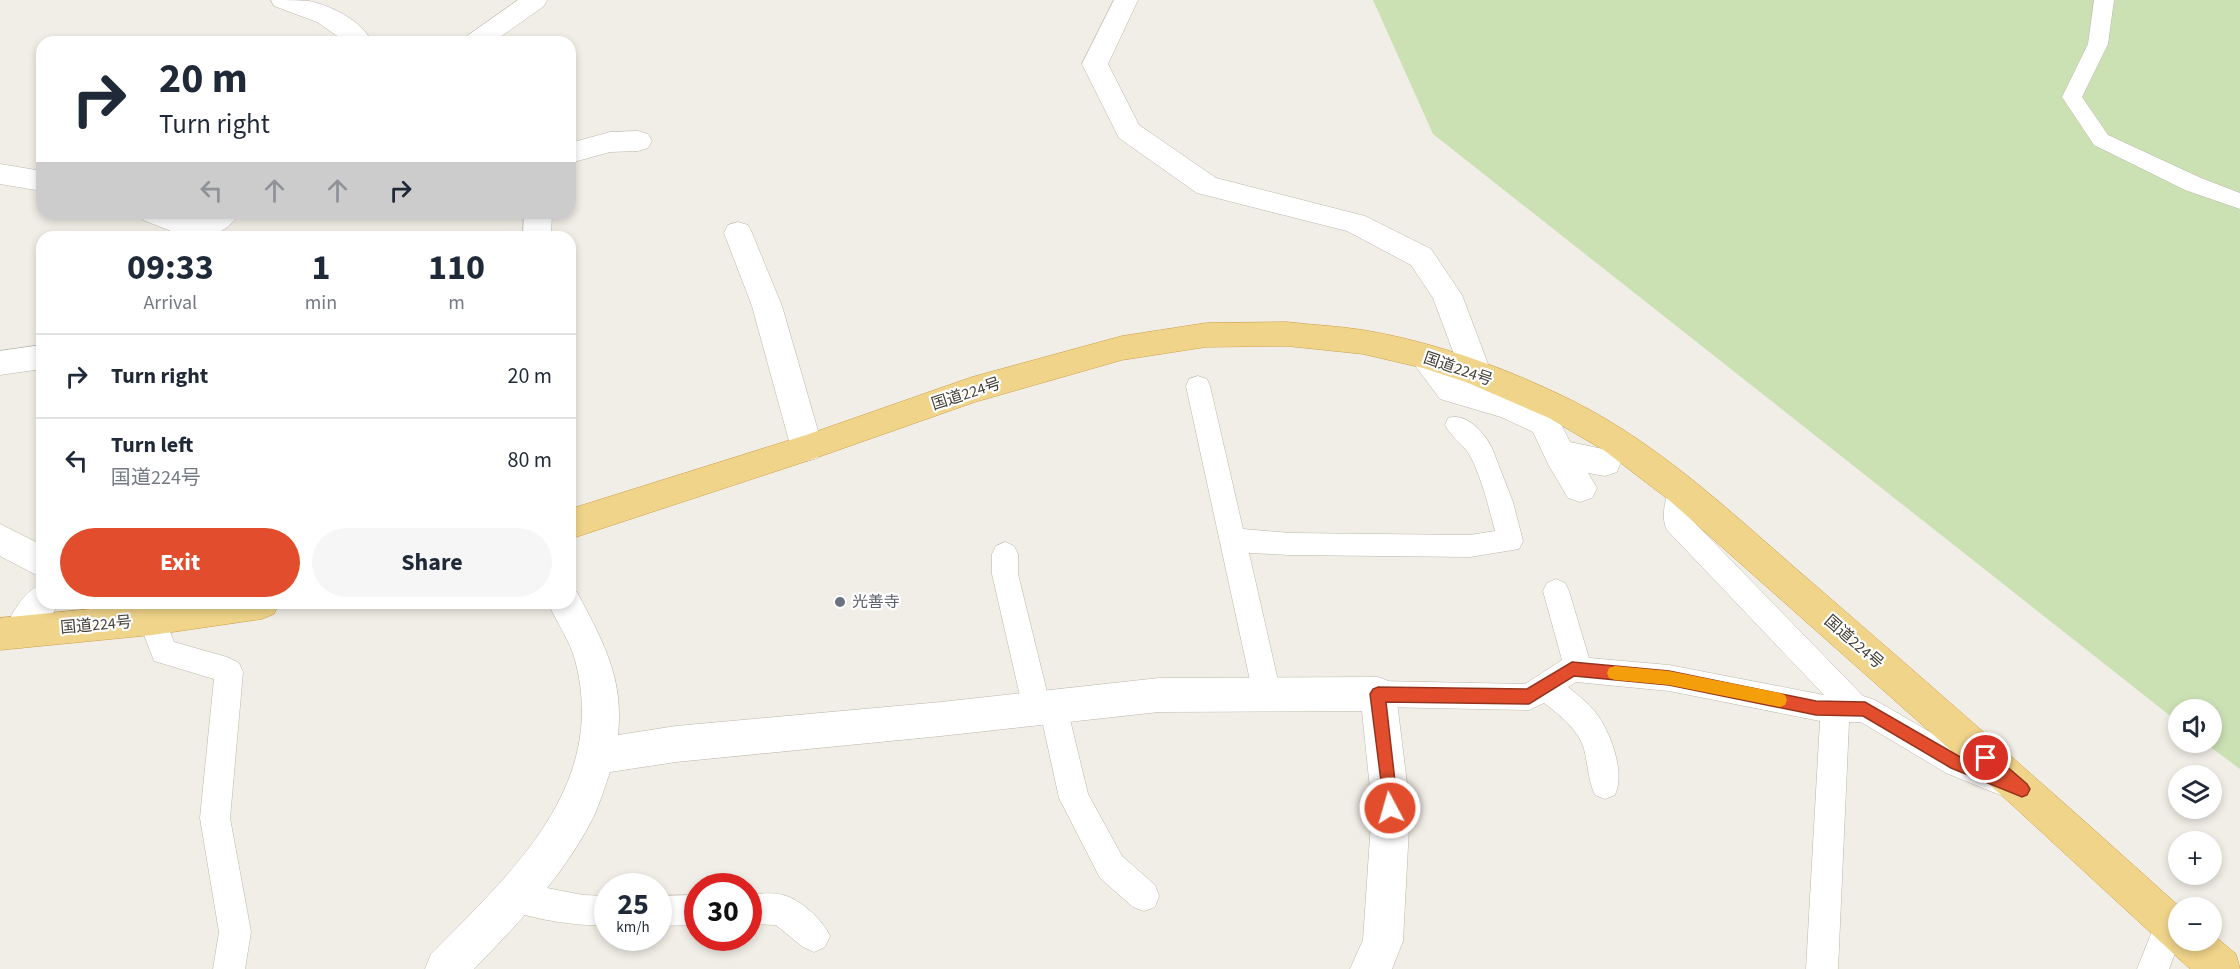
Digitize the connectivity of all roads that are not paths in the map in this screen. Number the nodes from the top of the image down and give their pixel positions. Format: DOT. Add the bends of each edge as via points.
graph roads {
  1 [pos="283,0"];
  2 [pos="536,0"];
  3 [pos="1126,0"];
  4 [pos="2104,0"];
  5 [pos="355,36"];
  6 [pos="485,36"];
  7 [pos="638,141"];
  8 [pos="576,151"];
  9 [pos="1,174"];
  10 [pos="36,180"];
  11 [pos="2240,201"];
  12 [pos="165,219"];
  13 [pos="216,219"];
  14 [pos="190,231"];
  15 [pos="197,231"];
  16 [pos="738,233"];
  17 [pos="1423,356"];
  18 [pos="36,358"];
  19 [pos="0,363"];
  20 [pos="1475,372"];
  21 [pos="1198,386"];
  22 [pos="1457,425"];
  23 [pos="807,448"];
  24 [pos="1559,454"];
  25 [pos="1605,462"];
  26 [pos="1580,488"];
  27 [pos="1681,490"];
  28 [pos="576,522"];
  29 [pos="0,539"];
  30 [pos="1232,540"];
  31 [pos="1005,554"];
  32 [pos="36,560"];
  33 [pos="1556,591"];
  34 [pos="36,606"];
  35 [pos="223,609"];
  36 [pos="568,609"];
  37 [pos="152,620"];
  38 [pos="10,633"];
  39 [pos="1579,670"];
  40 [pos="1545,686"];
  41 [pos="1267,694"];
  42 [pos="1378,694"];
  43 [pos="1045,708"];
  44 [pos="1846,709"];
  45 [pos="599,756"];
  46 [pos="1605,785"];
  47 [pos="2022,789"];
  48 [pos="1144,896"];
  49 [pos="516,897"];
  50 [pos="762,909"];
  51 [pos="594,910"];
  52 [pos="2168,923"];
  53 [pos="814,936"];
  54 [pos="2168,948"];
  55 [pos="2200,951"];
  56 [pos="229,969"];
  57 [pos="446,969"];
  58 [pos="1371,969"];
  59 [pos="1822,969"];
  60 [pos="2153,969"];
  61 [pos="2221,969"];
  1 -- 5 [label="street" via="326,16"];
  2 -- 6 [label="street"];
  3 -- 20 [label="street" via="1095,63 1129,131 1207,186 1355,223 1421,257 1447,295"];
  4 -- 11 [label="lane" via="2098,44 2072,97 2101,140 2193,184"];
  7 -- 8 [label="street" via="610,142"];
  9 -- 10 [label="street"];
  12 -- 14 [label="street"];
  13 -- 15 [label="street"];
  16 -- 23 [label="street" via="779,344"];
  17 -- 20 [label="highway, 国道224号"];
  17 -- 23 [label="highway, 国道224号" via="1363,342 1287,334 1206,335 1122,348 972,390"];
  17 -- 24 [label="street" via="1451,390 1509,406 1545,423"];
  18 -- 19 [label="street"];
  20 -- 27 [label="highway, 国道224号" via="1560,410 1616,442"];
  21 -- 30 [label="lane"];
  22 -- 30 [label="lane" via="1479,448 1510,541 1470,546"];
  23 -- 28 [label="highway, 国道224号"];
  24 -- 25 [label="street"];
  24 -- 26 [label="street"];
  27 -- 44 [label="lane" via="1676,522"];
  27 -- 47 [label="highway, 国道224号"];
  29 -- 32 [label="street"];
  30 -- 41 [label="lane"];
  31 -- 43 [label="lane" via="1007,584"];
  33 -- 39 [label="lane"];
  34 -- 38 [label="street"];
  35 -- 37 [label="highway, 国道224号"];
  36 -- 45 [label="street" via="594,658 602,708"];
  37 -- 38 [label="highway, 国道224号"];
  37 -- 56 [label="lane" via="164,652 229,672 215,818 235,933"];
  39 -- 40 [label="lane" via="1572,669"];
  39 -- 44 [label="lane" via="1669,678 1816,708"];
  40 -- 42 [label="lane" via="1529,697"];
  40 -- 46 [label="lane" via="1590,725 1600,750"];
  41 -- 42 [label="street"];
  41 -- 43 [label="street" via="1159,695"];
  42 -- 58 [label="street" via="1390,808 1383,941"];
  43 -- 45 [label="street" via="676,744"];
  43 -- 48 [label="lane" via="1074,798 1111,867"];
  44 -- 47 [label="lane" via="1865,709 1956,763"];
  44 -- 59 [label="lane"];
  45 -- 49 [label="street" via="583,801 559,843"];
  47 -- 52 [label="highway, 国道224号"];
  49 -- 51 [label="lane"];
  49 -- 57 [label="street"];
  50 -- 53 [label="lane" via="782,910"];
  54 -- 60 [label="lane"];
  55 -- 61 [label="highway, 国道224号"];
}
